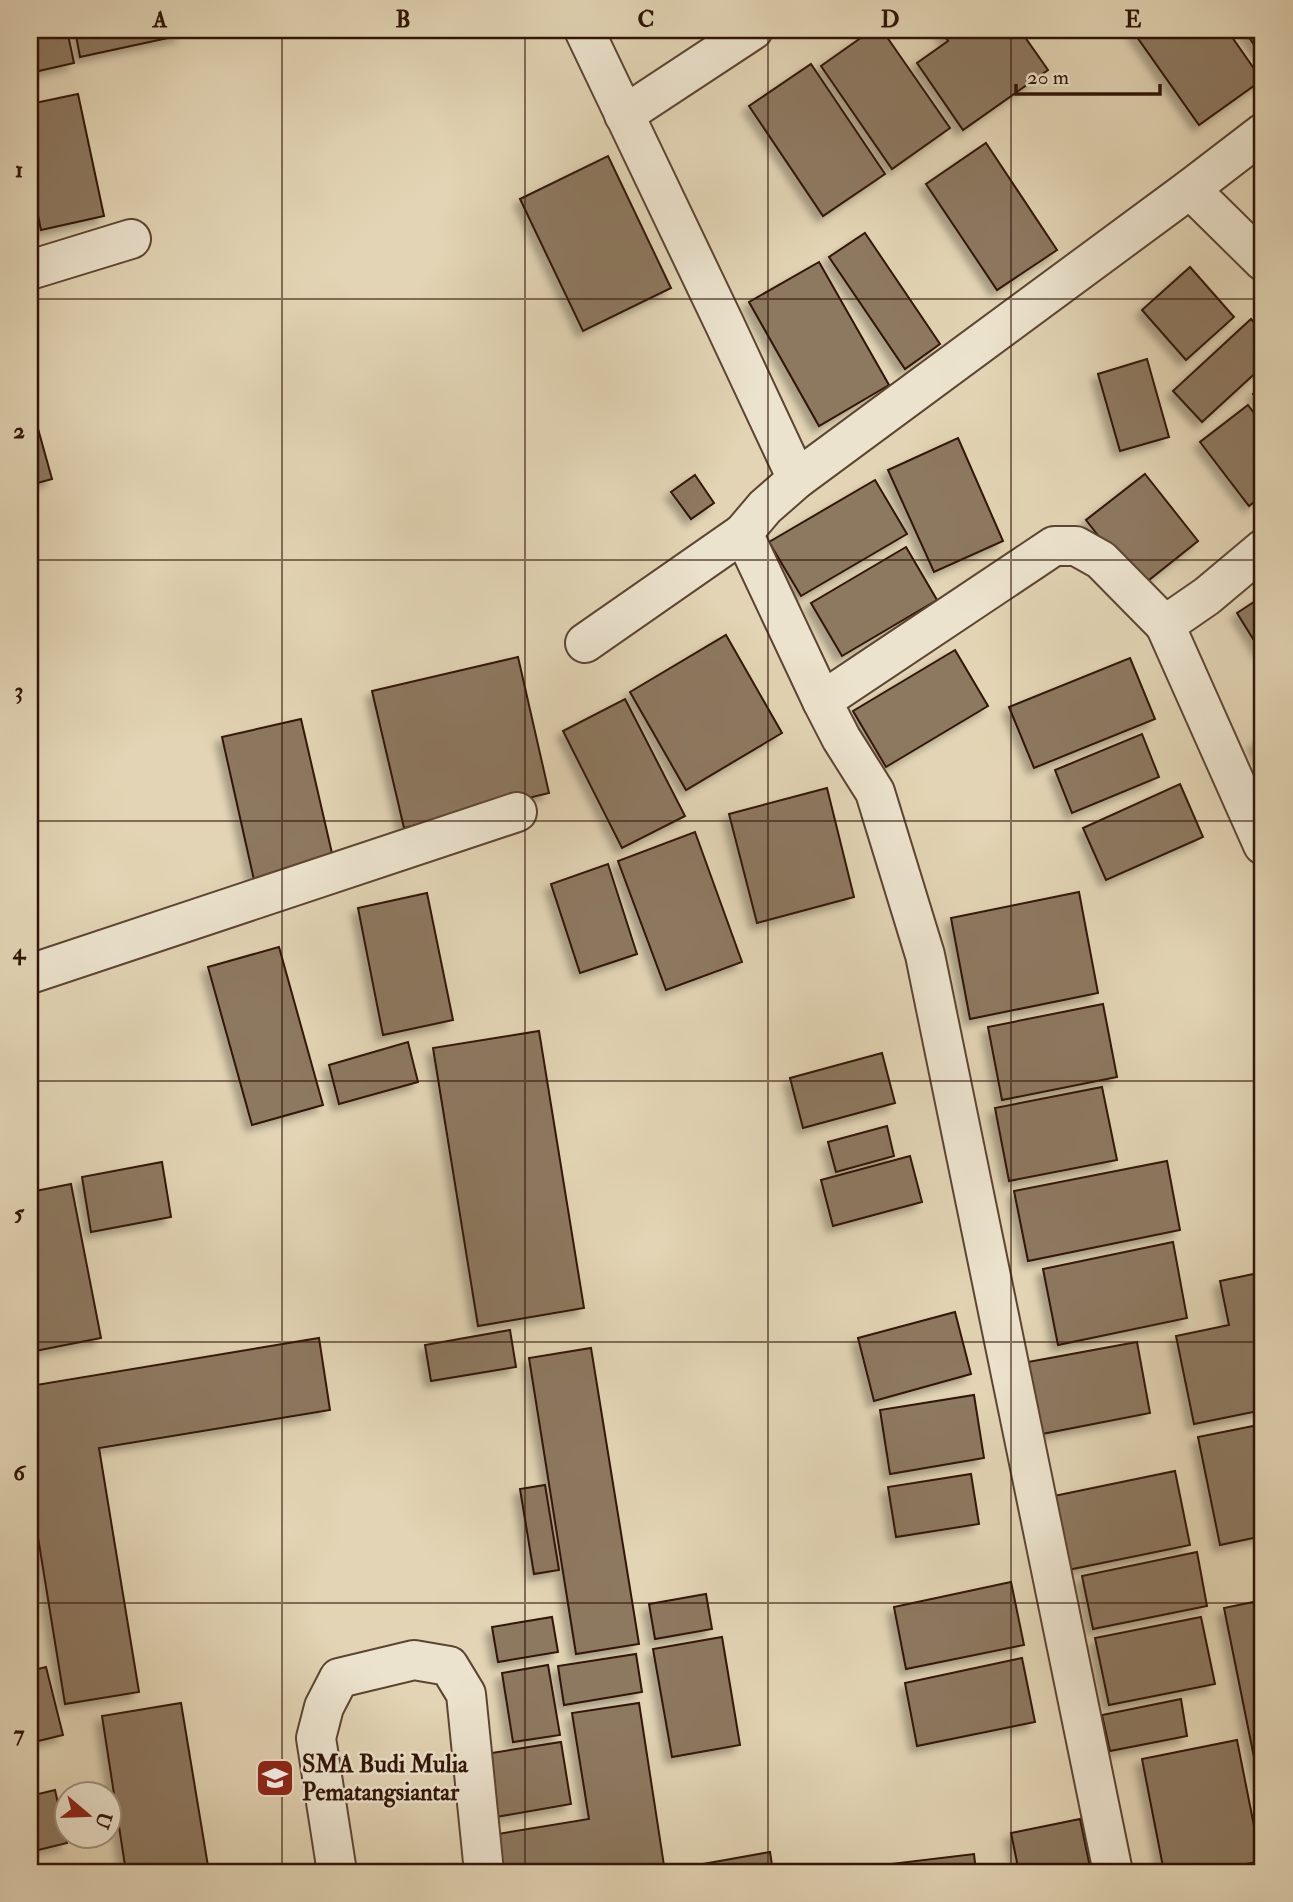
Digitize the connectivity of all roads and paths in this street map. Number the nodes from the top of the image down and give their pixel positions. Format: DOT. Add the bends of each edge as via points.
graph roads {
  1 [pos="584,30"];
  2 [pos="753,30"];
  3 [pos="624,115"];
  4 [pos="1263,133"];
  5 [pos="1190,189"];
  6 [pos="131,239"];
  7 [pos="1263,261"];
  8 [pos="30,270"];
  9 [pos="797,479"];
  10 [pos="743,533"];
  11 [pos="1263,549"];
  12 [pos="1164,625"];
  13 [pos="585,643"];
  14 [pos="822,701"];
  15 [pos="517,812"];
  16 [pos="1263,845"];
  17 [pos="30,974"];
  18 [pos="337,1872"];
  19 [pos="484,1872"];
  20 [pos="1113,1872"];
  1 -- 3 [label="street"];
  2 -- 3 [label="street"];
  3 -- 9 [label="street"];
  4 -- 5 [label="street"];
  5 -- 7 [label="street"];
  5 -- 9 [label="street"];
  6 -- 8 [label="street"];
  9 -- 10 [label="street"];
  10 -- 13 [label="street"];
  10 -- 14 [label="street"];
  11 -- 12 [label="street"];
  12 -- 14 [label="street" via="1101,560 1076,546 1054,546"];
  12 -- 16 [label="street"];
  14 -- 20 [label="street" via="875,792 925,955"];
  15 -- 17 [label="street"];
  18 -- 19 [label="street" via="316,1738 324,1707 340,1678 414,1660 449,1666 466,1694"];
}
